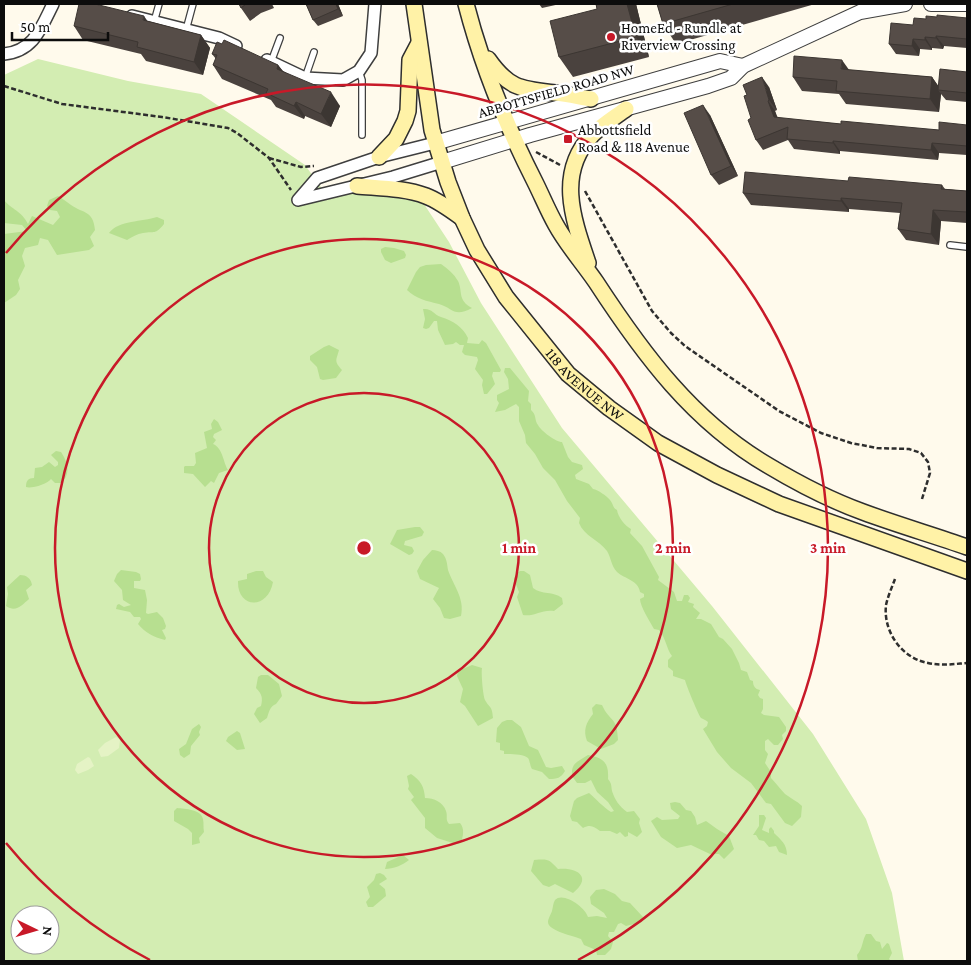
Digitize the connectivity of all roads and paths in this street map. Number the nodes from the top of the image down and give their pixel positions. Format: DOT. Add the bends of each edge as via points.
graph roads {
  1 [pos="53,4"];
  2 [pos="158,4"];
  3 [pos="193,4"];
  4 [pos="375,4"];
  5 [pos="414,4"];
  6 [pos="466,4"];
  7 [pos="905,4"];
  8 [pos="931,4"];
  9 [pos="967,4"];
  10 [pos="859,8"];
  11 [pos="121,13"];
  12 [pos="154,22"];
  13 [pos="186,30"];
  14 [pos="280,38"];
  15 [pos="476,41"];
  16 [pos="418,43"];
  17 [pos="314,52"];
  18 [pos="4,54"];
  19 [pos="271,62"];
  20 [pos="744,66"];
  21 [pos="359,71"];
  22 [pos="305,78"];
  23 [pos="4,86"];
  24 [pos="591,99"];
  25 [pos="626,109"];
  26 [pos="506,122"];
  27 [pos="362,136"];
  28 [pos="514,141"];
  29 [pos="435,143"];
  30 [pos="532,150"];
  31 [pos="379,157"];
  32 [pos="269,158"];
  33 [pos="442,162"];
  34 [pos="318,165"];
  35 [pos="564,168"];
  36 [pos="357,186"];
  37 [pos="584,189"];
  38 [pos="298,200"];
  39 [pos="462,218"];
  40 [pos="950,245"];
  41 [pos="967,247"];
  42 [pos="593,278"];
  43 [pos="922,500"];
  44 [pos="967,547"];
  45 [pos="967,572"];
  46 [pos="895,578"];
  47 [pos="967,663"];
  1 -- 18 [label="street" via="31,42 18,52"];
  2 -- 12 [label="lane"];
  3 -- 13 [label="lane"];
  4 -- 21 [label="street" via="371,53"];
  5 -- 16 [label="main road, 118 AVENUE NW"];
  6 -- 15 [label="main road"];
  7 -- 10 [label="street"];
  8 -- 9 [label="street"];
  10 -- 20 [label="street"];
  11 -- 12 [label="street"];
  12 -- 13 [label="street"];
  13 -- 19 [label="street" via="219,38"];
  14 -- 19 [label="lane"];
  15 -- 24 [label="main road" via="498,73 517,87"];
  15 -- 26 [label="main road"];
  16 -- 29 [label="main road, 118 AVENUE NW"];
  16 -- 31 [label="main road" via="410,60 405,121 396,138"];
  17 -- 22 [label="lane"];
  19 -- 22 [label="street"];
  20 -- 24 [label="street, ABBOTTSFIELD ROAD NW" via="720,61"];
  20 -- 25 [label="street" via="731,78"];
  21 -- 22 [label="street" via="343,80"];
  21 -- 27 [label="lane" via="362,80"];
  23 -- 32 [label="path" via="62,104 228,128"];
  24 -- 26 [label="street, ABBOTTSFIELD ROAD NW"];
  25 -- 28 [label="street"];
  25 -- 42 [label="main road" via="588,140 576,158 572,172 573,209"];
  26 -- 28 [label="main road"];
  26 -- 29 [label="street, ABBOTTSFIELD ROAD NW"];
  28 -- 33 [label="street"];
  28 -- 42 [label="main road" via="556,225"];
  29 -- 31 [label="street"];
  29 -- 33 [label="main road, 118 AVENUE NW"];
  30 -- 35 [label="path"];
  31 -- 38 [label="street" via="317,178"];
  32 -- 34 [label="path" via="301,167"];
  32 -- 38 [label="path"];
  33 -- 36 [label="street"];
  33 -- 39 [label="main road, 118 AVENUE NW"];
  36 -- 38 [label="street"];
  36 -- 39 [label="main road" via="425,195"];
  37 -- 43 [label="path" via="652,311 678,340 779,411 821,433 851,443 920,453 928,462 930,473"];
  39 -- 45 [label="main road, 118 AVENUE NW" via="506,297 568,374 658,443 780,504"];
  40 -- 41 [label="lane"];
  42 -- 44 [label="main road" via="656,368 695,410 738,445 767,465 832,499"];
  46 -- 47 [label="path" via="886,614 890,632 899,647 925,663"];
}
